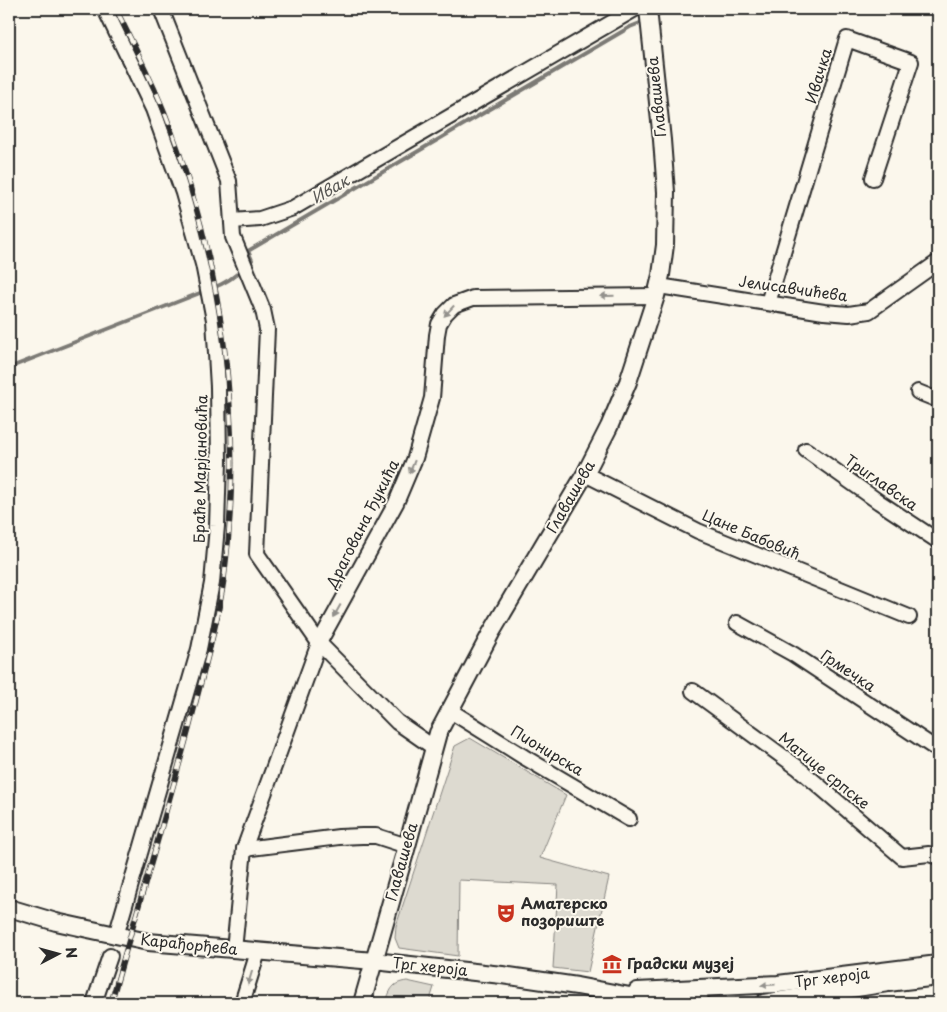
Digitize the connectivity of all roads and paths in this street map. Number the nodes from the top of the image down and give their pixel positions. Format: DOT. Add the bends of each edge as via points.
graph roads {
  1 [pos="105,9"];
  2 [pos="161,9"];
  3 [pos="644,10"];
  4 [pos="873,178"];
  5 [pos="232,220"];
  6 [pos="938,262"];
  7 [pos="657,291"];
  8 [pos="768,303"];
  9 [pos="918,392"];
  10 [pos="938,400"];
  11 [pos="806,450"];
  12 [pos="585,474"];
  13 [pos="938,541"];
  14 [pos="909,617"];
  15 [pos="737,623"];
  16 [pos="319,643"];
  17 [pos="692,691"];
  18 [pos="450,710"];
  19 [pos="433,747"];
  20 [pos="938,750"];
  21 [pos="629,820"];
  22 [pos="407,846"];
  23 [pos="244,849"];
  24 [pos="938,857"];
  25 [pos="9,908"];
  26 [pos="116,936"];
  27 [pos="234,950"];
  28 [pos="258,952"];
  29 [pos="110,956"];
  30 [pos="374,962"];
  31 [pos="938,964"];
  32 [pos="938,977"];
  33 [pos="605,992"];
  34 [pos="700,995"];
  35 [pos="94,1003"];
  36 [pos="242,1003"];
  37 [pos="362,1003"];
  38 [pos="667,1003"];
  39 [pos="764,1003"];
  1 -- 26 [label="street, Браће Марјановића" via="153,110 183,192 203,264 214,320 220,461 212,583 199,649"];
  2 -- 5 [label="street" via="228,181"];
  3 -- 5 [label="street" via="292,208 260,219"];
  3 -- 7 [label="main road, Главашева" via="650,34 665,184 665,245"];
  4 -- 8 [label="street, Ивачка" via="911,62 847,39"];
  5 -- 16 [label="street" via="233,237 264,310 267,329 257,554"];
  6 -- 8 [label="street, Јелисавчићева" via="869,311 849,314"];
  7 -- 8 [label="street, Јелисавчићева"];
  7 -- 12 [label="main road, Главашева" via="622,399"];
  7 -- 16 [label="street, Драгована Ђукића, one-way" via="473,298 454,305 445,314 437,335 432,398 415,458 396,503"];
  9 -- 10 [label="street"];
  11 -- 13 [label="street, Триглавска"];
  12 -- 14 [label="street, Цане Бабовић" via="698,531"];
  12 -- 18 [label="main road, Главашева" via="491,632"];
  15 -- 20 [label="street, Грмечка" via="793,654"];
  16 -- 19 [label="street" via="397,722"];
  16 -- 23 [label="street, Драгована Ђукића"];
  17 -- 24 [label="street, Матице српске" via="798,767 902,857 929,854"];
  18 -- 19 [label="main road, Главашева"];
  18 -- 21 [label="street, Пионирска"];
  19 -- 22 [label="main road, Главашева"];
  22 -- 23 [label="street" via="376,836 362,836"];
  22 -- 30 [label="main road, Главашева"];
  23 -- 27 [label="street, Драгована Ђукића"];
  25 -- 26 [label="main road, Карађорђева"];
  26 -- 27 [label="main road, Карађорђева"];
  27 -- 28 [label="main road, Карађорђева"];
  28 -- 30 [label="main road, Карађорђева"];
  28 -- 36 [label="street, one-way"];
  29 -- 35 [label="street"];
  30 -- 33 [label="main road, Трг хероја" via="502,975"];
  30 -- 37 [label="main road, Главашева"];
  31 -- 34 [label="main road, Трг хероја, one-way" via="729,988"];
  32 -- 39 [label="main road, Трг хероја"];
  33 -- 34 [label="main road, Трг хероја"];
  33 -- 38 [label="main road, Трг хероја"];
}
